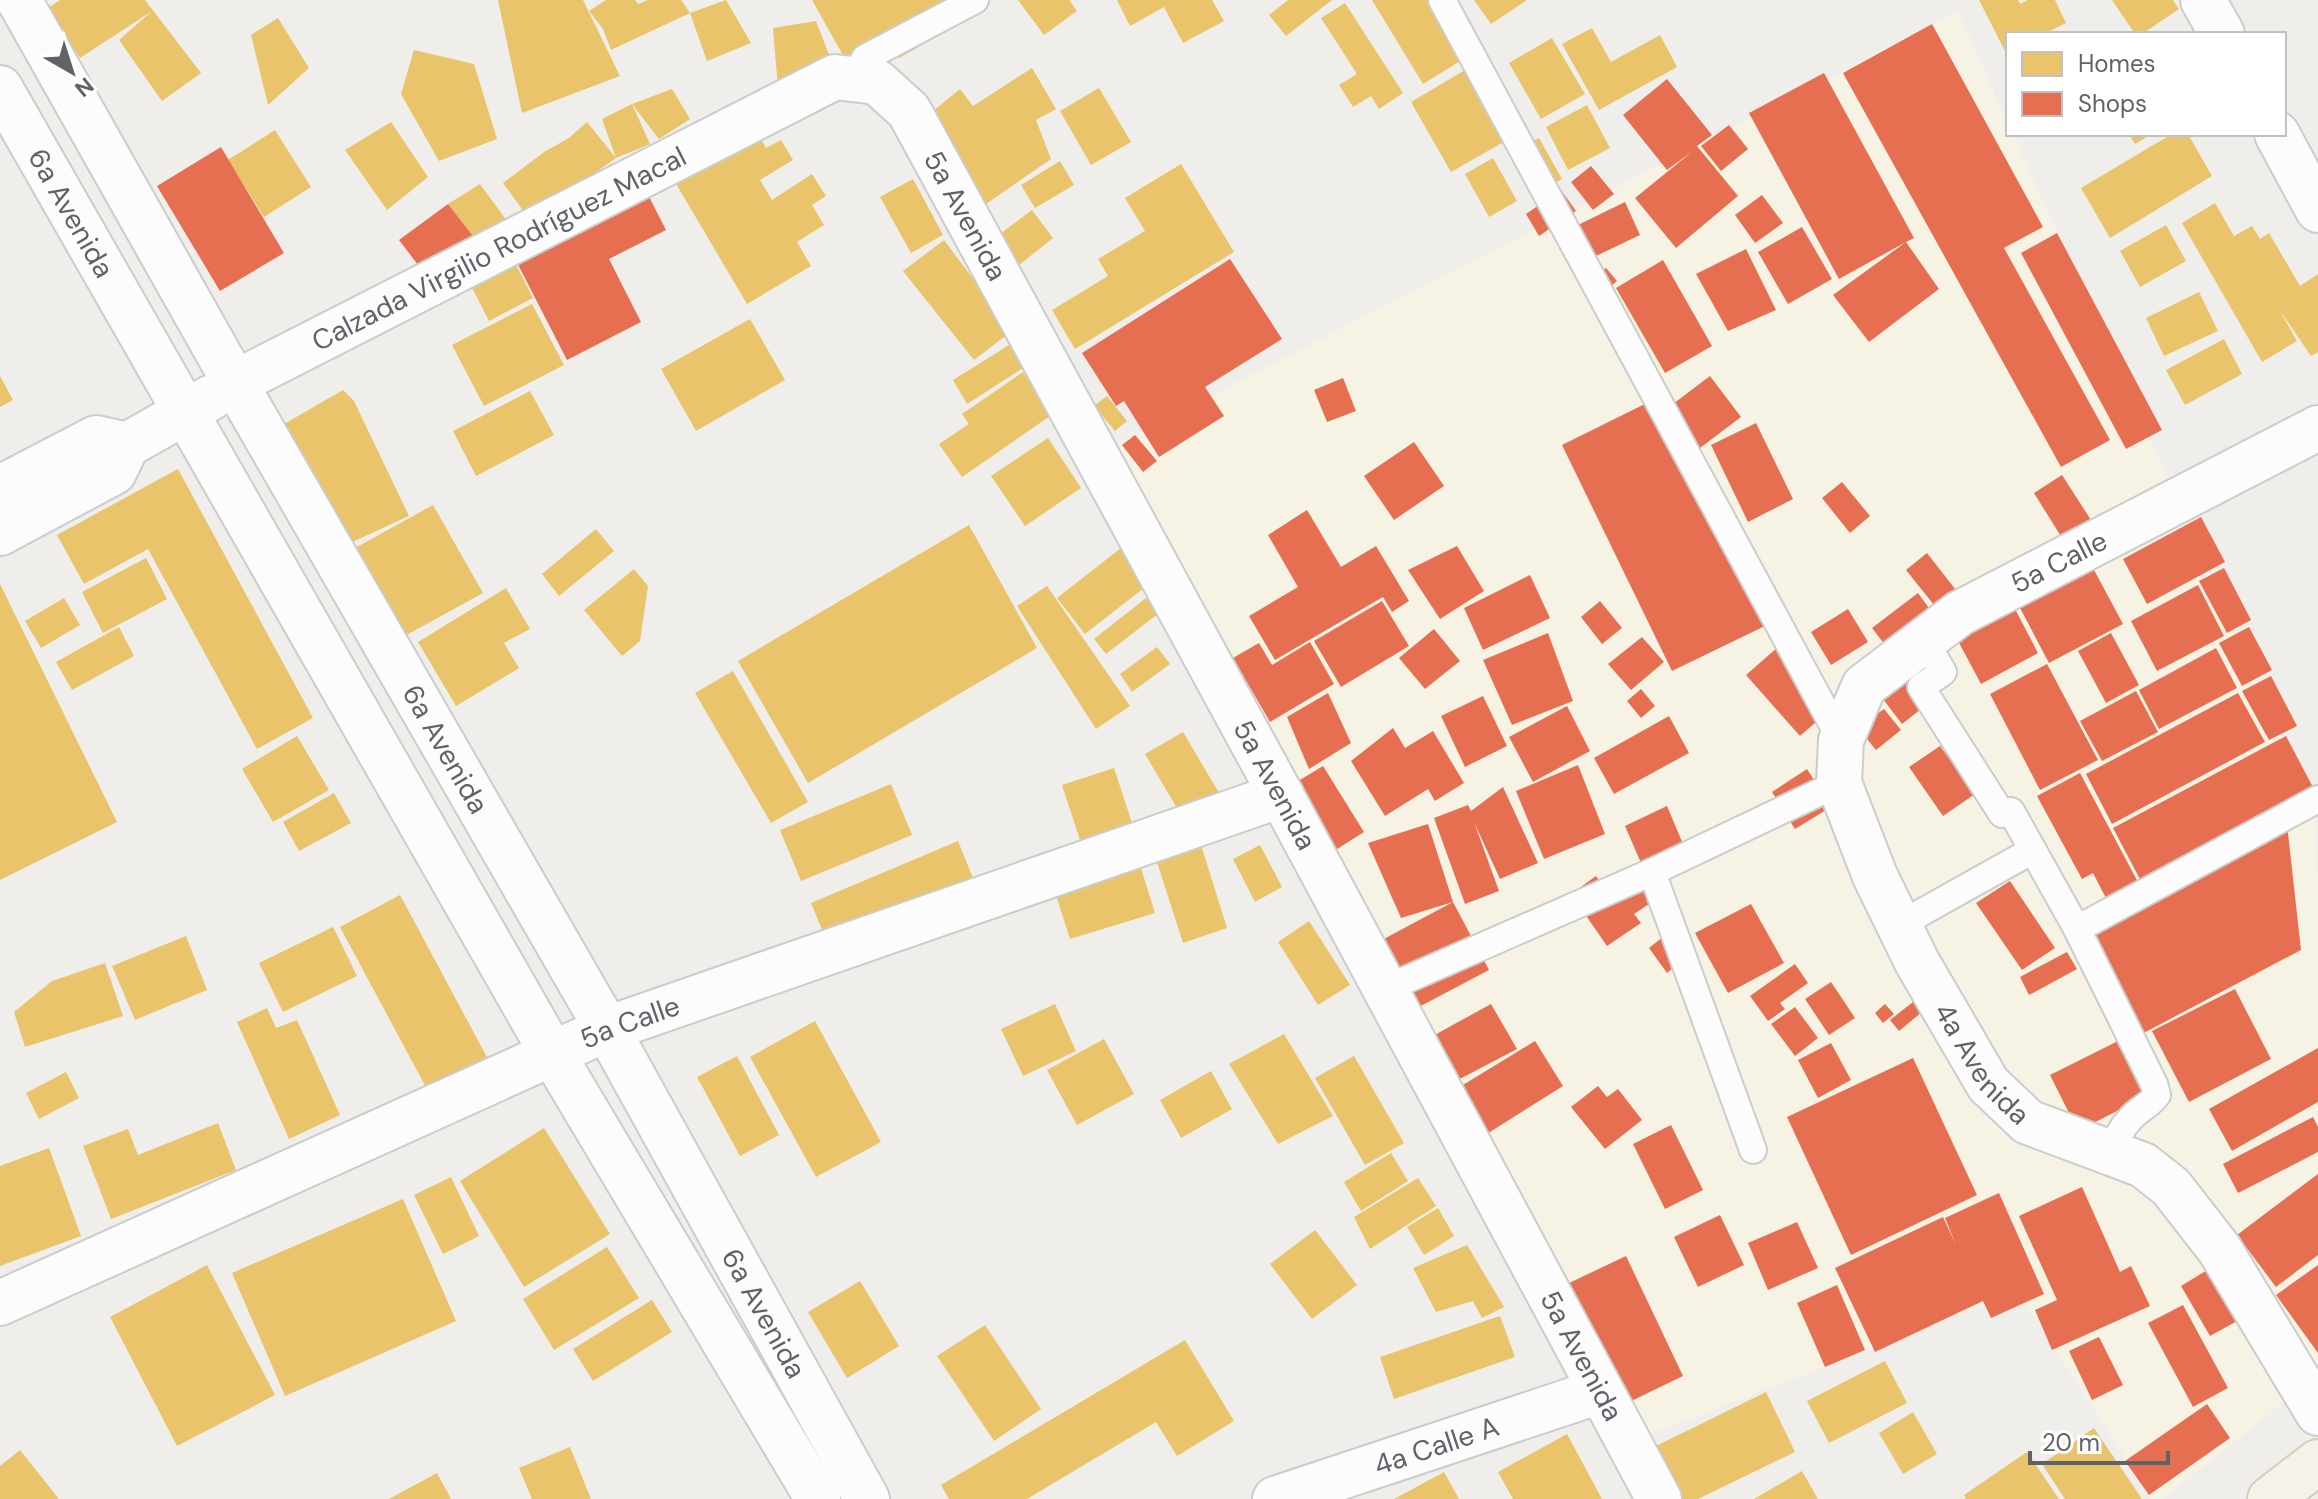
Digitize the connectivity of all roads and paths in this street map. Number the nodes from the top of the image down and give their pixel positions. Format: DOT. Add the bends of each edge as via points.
graph roads {
  1 [pos="19,0"];
  2 [pos="975,0"];
  3 [pos="1442,0"];
  4 [pos="2203,0"];
  5 [pos="2221,32"];
  6 [pos="865,80"];
  7 [pos="0,88"];
  8 [pos="2278,136"];
  9 [pos="2318,210"];
  10 [pos="235,383"];
  11 [pos="186,411"];
  12 [pos="2318,428"];
  13 [pos="127,445"];
  14 [pos="0,488"];
  15 [pos="0,533"];
  16 [pos="1925,641"];
  17 [pos="1841,740"];
  18 [pos="1839,783"];
  19 [pos="1281,795"];
  20 [pos="2318,799"];
  21 [pos="2033,850"];
  22 [pos="1652,872"];
  23 [pos="1899,925"];
  24 [pos="2077,929"];
  25 [pos="1385,989"];
  26 [pos="607,1029"];
  27 [pos="552,1053"];
  28 [pos="1753,1150"];
  29 [pos="2111,1153"];
  30 [pos="0,1303"];
  31 [pos="1600,1391"];
  32 [pos="2318,1413"];
  33 [pos="2318,1462"];
  34 [pos="818,1499"];
  35 [pos="867,1499"];
  36 [pos="1275,1499"];
  37 [pos="1659,1499"];
  38 [pos="2270,1499"];
  1 -- 10 [label="street, 6a Avenida"];
  2 -- 6 [label="lane" via="865,58"];
  3 -- 17 [label="lane"];
  4 -- 5 [label="street"];
  6 -- 10 [label="street, Calzada Virgilio Rodríguez Macal" via="835,77"];
  6 -- 19 [label="street, 5a Avenida" via="909,111"];
  7 -- 11 [label="street, 6a Avenida"];
  8 -- 9 [label="street"];
  10 -- 11 [label="street, Calzada Virgilio Rodríguez Macal"];
  10 -- 26 [label="street, 6a Avenida"];
  11 -- 13 [label="street, Calzada Virgilio Rodríguez Macal"];
  11 -- 27 [label="street, 6a Avenida"];
  12 -- 16 [label="street, 5a Calle" via="1960,613"];
  13 -- 14 [label="street" via="96,438"];
  13 -- 15 [label="street, Calzada Virgilio Rodríguez Macal" via="114,472"];
  16 -- 17 [label="street, 5a Calle" via="1864,686"];
  16 -- 21 [label="lane" via="1943,672 1921,687 2002,814 2011,811"];
  17 -- 18 [label="street, 4a Avenida"];
  18 -- 22 [label="lane"];
  18 -- 23 [label="street, 4a Avenida"];
  19 -- 25 [label="street, 5a Avenida"];
  19 -- 26 [label="street, 5a Calle"];
  20 -- 24 [label="lane"];
  21 -- 23 [label="lane"];
  21 -- 24 [label="lane"];
  22 -- 25 [label="lane"];
  22 -- 28 [label="lane"];
  23 -- 29 [label="street, 4a Avenida" via="1988,1084 2028,1122"];
  24 -- 29 [label="lane" via="2157,1095 2118,1134"];
  25 -- 31 [label="street, 5a Avenida"];
  26 -- 27 [label="street, 5a Calle"];
  26 -- 35 [label="street, 6a Avenida"];
  27 -- 30 [label="street, 5a Calle"];
  27 -- 34 [label="street, 6a Avenida"];
  29 -- 32 [label="street, 4a Avenida" via="2143,1165 2171,1187 2220,1250"];
  31 -- 36 [label="street, 4a Calle A"];
  31 -- 37 [label="street, 5a Avenida"];
  33 -- 38 [label="main road"];
}
